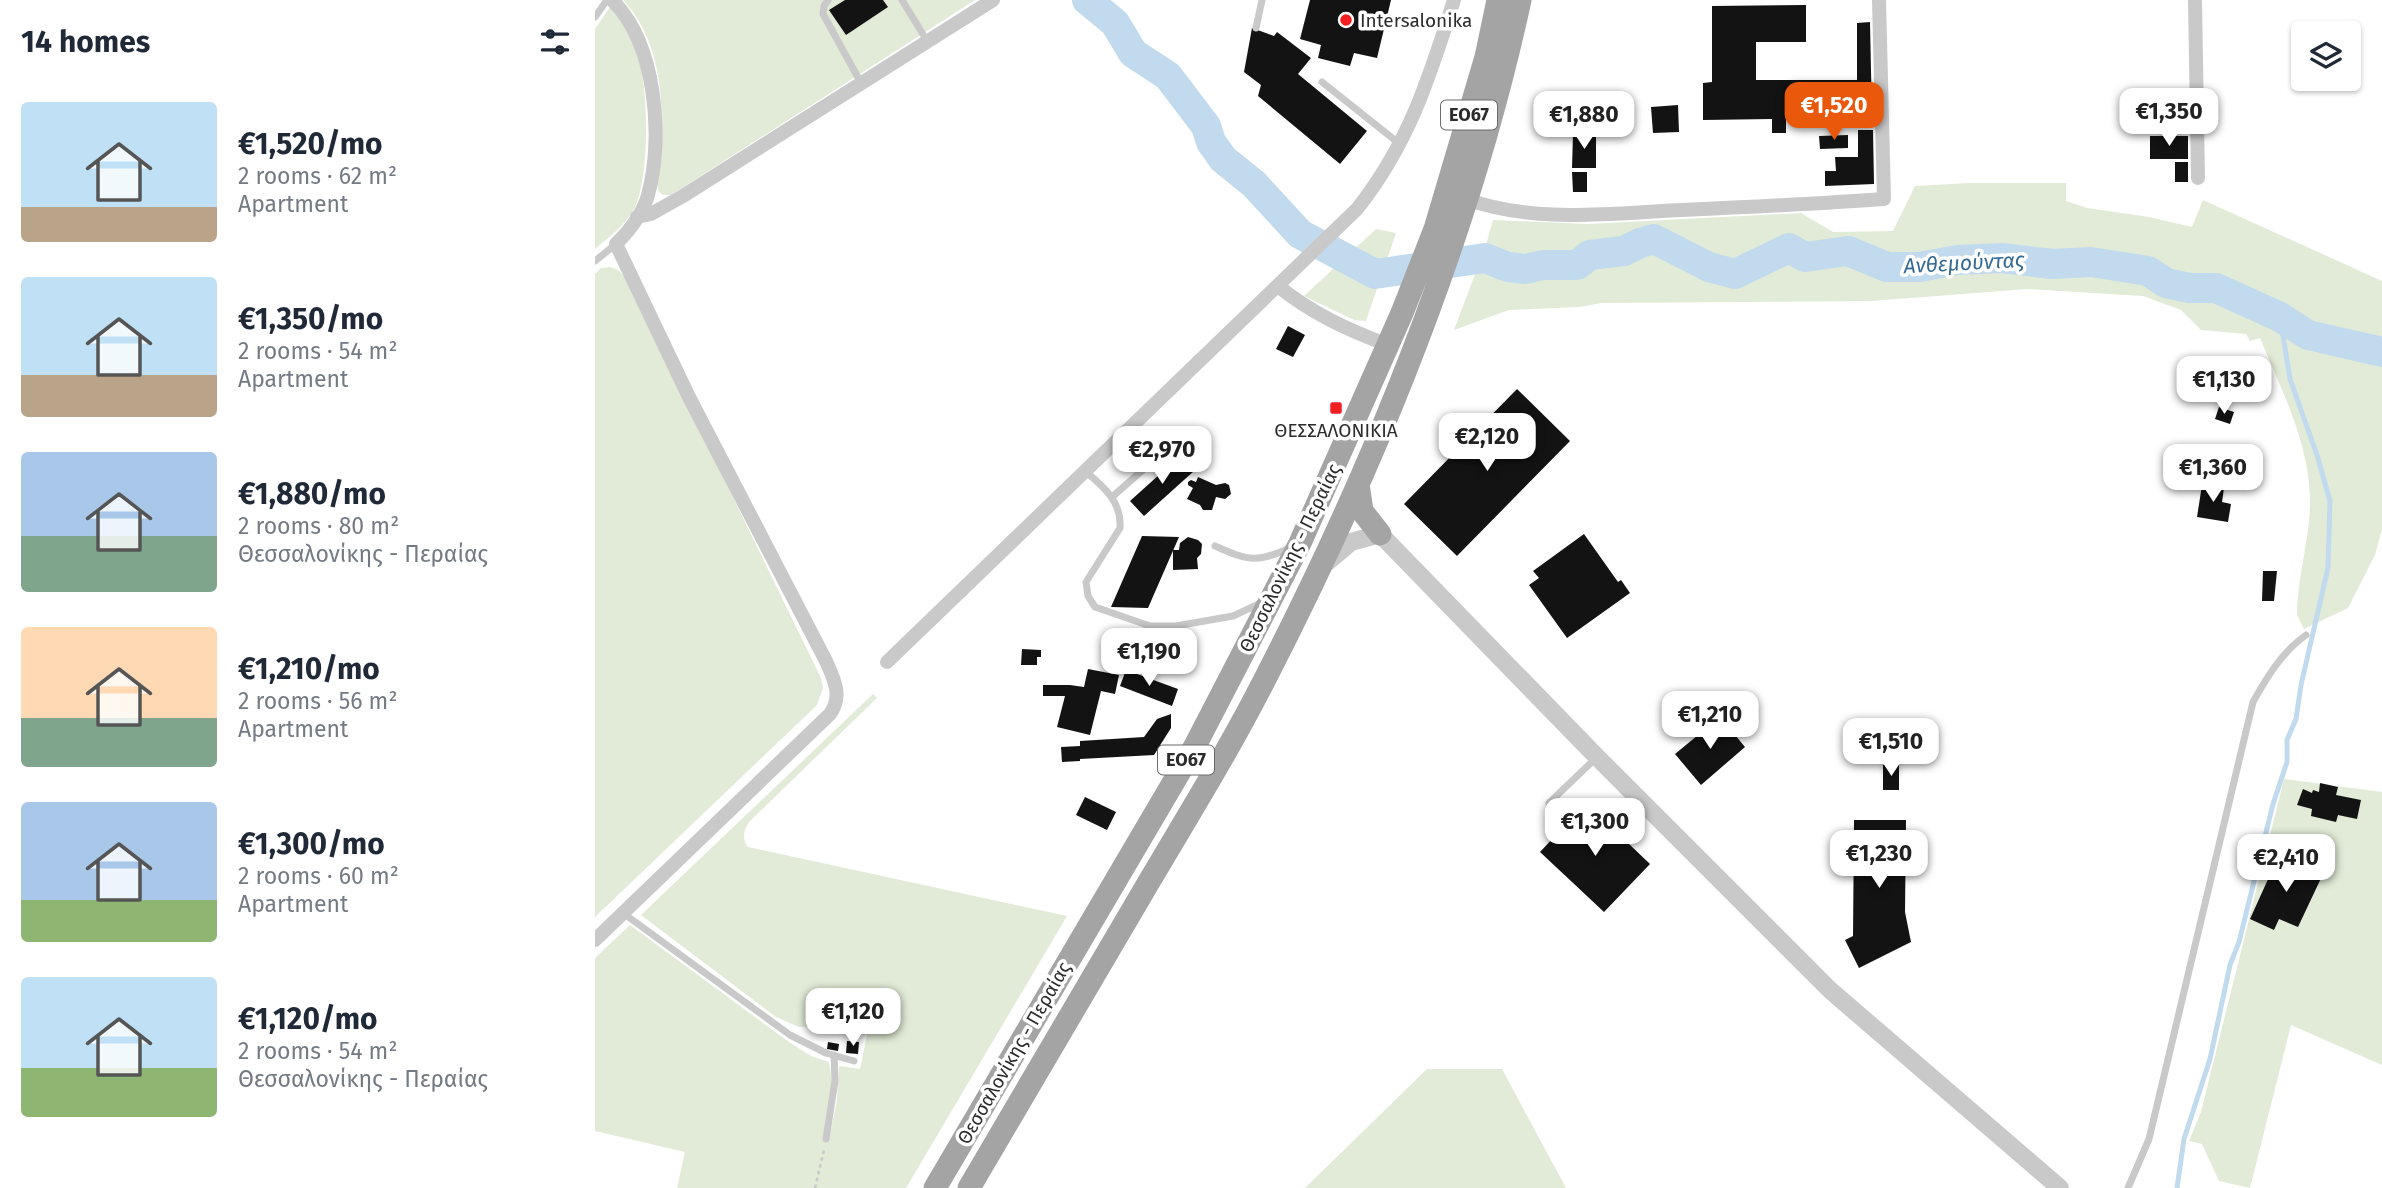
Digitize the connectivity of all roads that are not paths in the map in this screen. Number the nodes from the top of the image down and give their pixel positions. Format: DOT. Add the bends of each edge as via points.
graph roads {
  1 [pos="610,0"];
  2 [pos="828,0"];
  3 [pos="902,0"];
  4 [pos="993,0"];
  5 [pos="1262,0"];
  6 [pos="1454,0"];
  7 [pos="1498,0"];
  8 [pos="1520,0"];
  9 [pos="1879,0"];
  10 [pos="2195,0"];
  11 [pos="595,18"];
  12 [pos="1256,27"];
  13 [pos="927,42"];
  14 [pos="1322,82"];
  15 [pos="862,83"];
  16 [pos="1401,145"];
  17 [pos="2198,178"];
  18 [pos="1466,199"];
  19 [pos="637,217"];
  20 [pos="1446,229"];
  21 [pos="615,244"];
  22 [pos="595,261"];
  23 [pos="1278,286"];
  24 [pos="1413,317"];
  25 [pos="1388,345"];
  26 [pos="1153,461"];
  27 [pos="1085,471"];
  28 [pos="1357,485"];
  29 [pos="1112,497"];
  30 [pos="1380,534"];
  31 [pos="1300,543"];
  32 [pos="1215,546"];
  33 [pos="1319,570"];
  34 [pos="1275,596"];
  35 [pos="2306,635"];
  36 [pos="887,662"];
  37 [pos="1597,757"];
  38 [pos="1549,803"];
  39 [pos="623,914"];
  40 [pos="595,940"];
  41 [pos="834,1055"];
  42 [pos="854,1061"];
  43 [pos="827,1139"];
  44 [pos="936,1188"];
  45 [pos="969,1188"];
  46 [pos="2060,1188"];
  47 [pos="2128,1188"];
  1 -- 11 [label="lane"];
  1 -- 19 [label="street" via="622,10 643,47 653,95 652,170 648,196"];
  2 -- 15 [label="lane" via="823,14"];
  3 -- 13 [label="lane"];
  4 -- 13 [label="street"];
  5 -- 12 [label="lane"];
  6 -- 16 [label="street"];
  7 -- 20 [label="main road, Θεσσαλονίκης - Περαίας / ΕΟ67"];
  8 -- 18 [label="main road, Θεσσαλονίκης - Περαίας / ΕΟ67"];
  9 -- 18 [label="street" via="1884,199 1589,215 1521,214"];
  10 -- 17 [label="street"];
  13 -- 15 [label="street"];
  14 -- 16 [label="lane"];
  15 -- 19 [label="street" via="683,196"];
  16 -- 23 [label="street" via="1357,209"];
  18 -- 20 [label="main road, Θεσσαλονίκης - Περαίας / ΕΟ67"];
  19 -- 21 [label="street"];
  20 -- 24 [label="main road, Θεσσαλονίκης - Περαίας / ΕΟ67"];
  21 -- 22 [label="lane"];
  21 -- 39 [label="street" via="826,661 837,693 837,705 830,715"];
  23 -- 25 [label="street" via="1320,315"];
  23 -- 27 [label="street"];
  24 -- 25 [label="main road, Θεσσαλονίκης - Περαίας / ΕΟ67"];
  24 -- 28 [label="main road, Θεσσαλονίκης - Περαίας / ΕΟ67"];
  25 -- 31 [label="main road, Θεσσαλονίκης - Περαίας / ΕΟ67"];
  26 -- 29 [label="lane"];
  27 -- 29 [label="lane"];
  27 -- 36 [label="street"];
  28 -- 30 [label="main road" via="1362,510"];
  28 -- 33 [label="main road, Θεσσαλονίκης - Περαίας / ΕΟ67"];
  29 -- 34 [label="lane" via="1120,528 1086,582 1095,607 1150,626 1176,626 1233,616"];
  30 -- 33 [label="street" via="1350,542"];
  30 -- 37 [label="street"];
  31 -- 32 [label="lane" via="1262,559 1245,558"];
  31 -- 34 [label="main road, Θεσσαλονίκης - Περαίας / ΕΟ67"];
  33 -- 45 [label="main road, Θεσσαλονίκης - Περαίας / ΕΟ67" via="1204,788"];
  34 -- 44 [label="main road, Θεσσαλονίκης - Περαίας / ΕΟ67" via="1196,744"];
  35 -- 47 [label="lane" via="2283,656 2253,702 2149,1139"];
  37 -- 38 [label="lane"];
  37 -- 46 [label="street" via="1830,989"];
  39 -- 40 [label="street"];
  39 -- 41 [label="lane" via="767,1020"];
  41 -- 42 [label="lane"];
  41 -- 43 [label="lane"];
}
